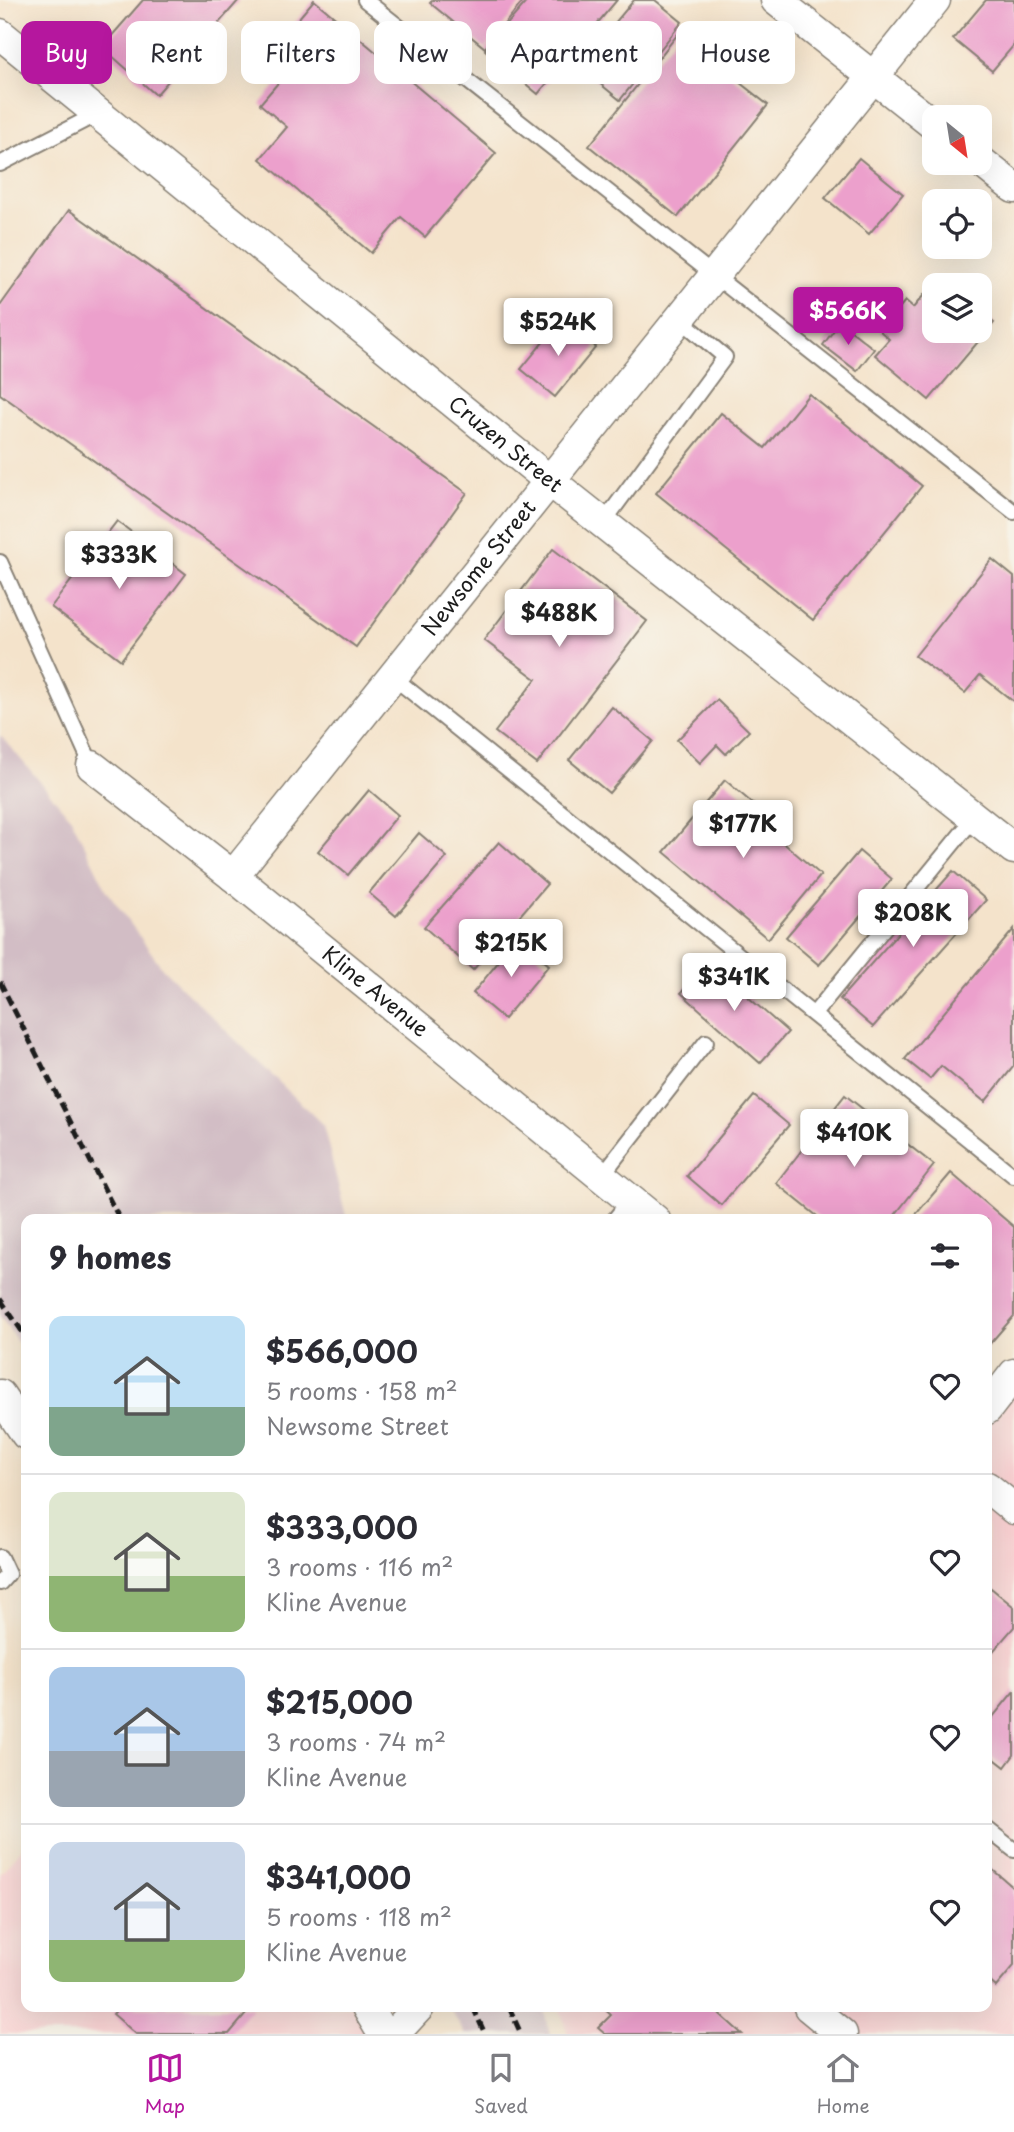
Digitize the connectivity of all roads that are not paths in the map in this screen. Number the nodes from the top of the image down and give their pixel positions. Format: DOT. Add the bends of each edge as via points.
graph roads {
  1 [pos="365,0"];
  2 [pos="776,0"];
  3 [pos="935,0"];
  4 [pos="0,34"];
  5 [pos="873,77"];
  6 [pos="99,113"];
  7 [pos="922,116"];
  8 [pos="0,164"];
  9 [pos="992,171"];
  10 [pos="1014,188"];
  11 [pos="715,275"];
  12 [pos="681,320"];
  13 [pos="550,481"];
  14 [pos="1014,512"];
  15 [pos="603,523"];
  16 [pos="0,562"];
  17 [pos="393,677"];
  18 [pos="92,766"];
  19 [pos="974,818"];
  20 [pos="1014,849"];
  21 [pos="233,876"];
  22 [pos="814,1014"];
  23 [pos="706,1042"];
  24 [pos="1014,1176"];
  25 [pos="600,1178"];
  26 [pos="622,1210"];
  27 [pos="1014,1374"];
  28 [pos="0,1395"];
  29 [pos="992,1403"];
  30 [pos="21,1426"];
  31 [pos="992,1491"];
  32 [pos="1014,1509"];
  33 [pos="0,1557"];
  34 [pos="0,1583"];
  35 [pos="992,1833"];
  36 [pos="1014,1850"];
  37 [pos="370,2012"];
  38 [pos="414,2012"];
  39 [pos="815,2012"];
  40 [pos="383,2034"];
  41 [pos="394,2034"];
  42 [pos="842,2034"];
  1 -- 11 [label="lane"];
  2 -- 5 [label="street"];
  3 -- 5 [label="street, Newsome Street"];
  4 -- 6 [label="street, Cruzen Street"];
  5 -- 7 [label="street"];
  5 -- 11 [label="street, Newsome Street"];
  6 -- 8 [label="lane"];
  6 -- 13 [label="street, Cruzen Street"];
  9 -- 10 [label="street"];
  11 -- 12 [label="street, Newsome Street"];
  11 -- 14 [label="lane"];
  12 -- 13 [label="street, Newsome Street"];
  12 -- 15 [label="lane" via="725,357"];
  13 -- 15 [label="street, Cruzen Street"];
  13 -- 17 [label="street, Newsome Street"];
  15 -- 19 [label="street, Cruzen Street"];
  16 -- 18 [label="lane"];
  17 -- 21 [label="street, Newsome Street"];
  17 -- 22 [label="lane"];
  18 -- 21 [label="street, Kline Avenue"];
  19 -- 20 [label="street, Cruzen Street"];
  19 -- 22 [label="lane"];
  21 -- 25 [label="street, Kline Avenue"];
  22 -- 24 [label="lane"];
  23 -- 25 [label="lane"];
  25 -- 26 [label="street, Kline Avenue"];
  27 -- 29 [label="street"];
  28 -- 30 [label="street"];
  31 -- 32 [label="street"];
  33 -- 34 [label="lane" via="8,1574"];
  35 -- 36 [label="lane"];
  37 -- 40 [label="street"];
  38 -- 41 [label="street"];
  39 -- 42 [label="street"];
}
